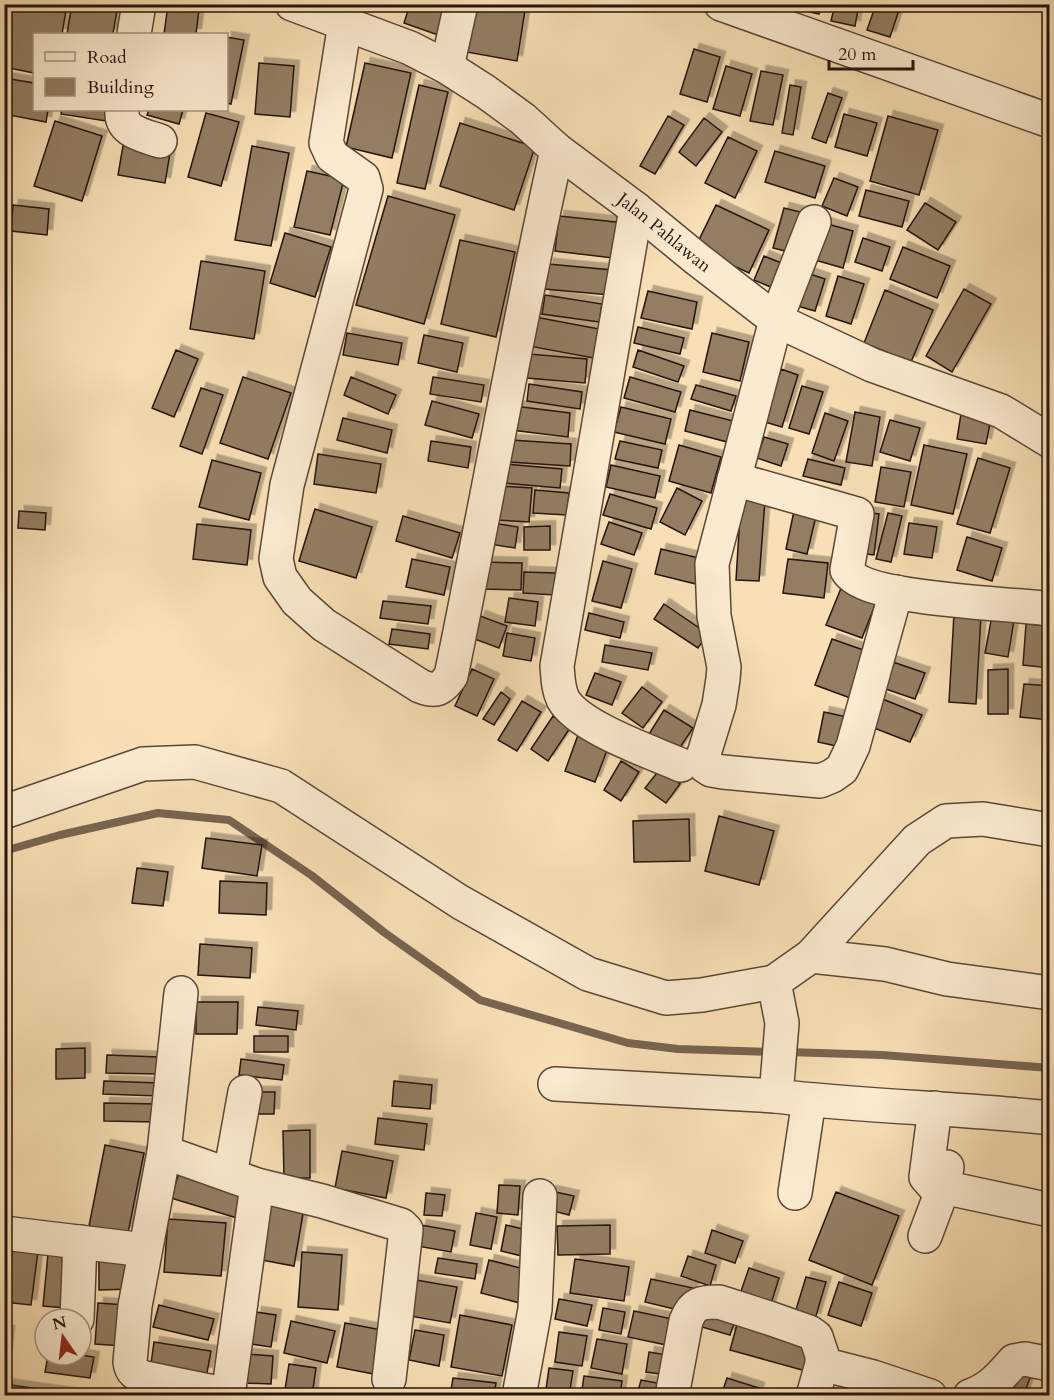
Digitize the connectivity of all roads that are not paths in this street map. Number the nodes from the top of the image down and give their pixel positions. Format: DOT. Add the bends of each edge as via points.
graph roads {
  1 [pos="139,4"];
  2 [pos="292,4"];
  3 [pos="461,4"];
  4 [pos="721,4"];
  5 [pos="345,23"];
  6 [pos="134,33"];
  7 [pos="447,67"];
  8 [pos="122,111"];
  9 [pos="1049,122"];
  10 [pos="160,141"];
  11 [pos="557,150"];
  12 [pos="636,209"];
  13 [pos="813,222"];
  14 [pos="776,320"];
  15 [pos="1050,441"];
  16 [pos="734,479"];
  17 [pos="896,592"];
  18 [pos="1050,609"];
  19 [pos="681,765"];
  20 [pos="4,812"];
  21 [pos="1050,830"];
  22 [pos="811,956"];
  23 [pos="774,982"];
  24 [pos="180,993"];
  25 [pos="1050,993"];
  26 [pos="778,1081"];
  27 [pos="555,1084"];
  28 [pos="245,1092"];
  29 [pos="809,1100"];
  30 [pos="947,1108"];
  31 [pos="1050,1118"];
  32 [pos="164,1152"];
  33 [pos="243,1180"];
  34 [pos="942,1188"];
  35 [pos="795,1193"];
  36 [pos="540,1196"];
  37 [pos="1050,1210"];
  38 [pos="4,1233"];
  39 [pos="925,1236"];
  40 [pos="80,1242"];
  41 [pos="145,1250"];
  42 [pos="77,1307"];
  43 [pos="822,1364"];
  44 [pos="1050,1364"];
  45 [pos="389,1379"];
  46 [pos="228,1395"];
  47 [pos="519,1395"];
  48 [pos="672,1395"];
  49 [pos="813,1395"];
  50 [pos="930,1395"];
  51 [pos="970,1395"];
  1 -- 6 [label="street"];
  2 -- 5 [label="street, Jalan Pahlawan"];
  3 -- 7 [label="street"];
  4 -- 9 [label="street"];
  5 -- 7 [label="street, Jalan Pahlawan"];
  5 -- 11 [label="street" via="326,143 332,156 363,178 366,189 287,486 276,559 280,577 297,601 317,619 431,690 442,687 451,676"];
  7 -- 11 [label="street, Jalan Pahlawan" via="523,119"];
  8 -- 10 [label="street" via="122,122 128,129"];
  11 -- 12 [label="street, Jalan Pahlawan"];
  12 -- 14 [label="street, Jalan Pahlawan"];
  12 -- 19 [label="street" via="557,666 558,682 564,700 592,725"];
  13 -- 14 [label="street"];
  14 -- 15 [label="street, Jalan Pahlawan" via="872,365 1001,411"];
  14 -- 16 [label="street"];
  16 -- 17 [label="street" via="857,514 847,570 854,578"];
  16 -- 17 [label="street" via="712,564 714,616 724,667 719,705 703,757 705,766 723,772 820,781 842,769 861,725"];
  17 -- 18 [label="street"];
  20 -- 23 [label="street" via="143,764 195,762 281,786 460,902 588,974 666,998"];
  21 -- 22 [label="street" via="983,819 946,821 917,840"];
  22 -- 23 [label="street"];
  22 -- 25 [label="street" via="885,964 947,979"];
  23 -- 26 [label="street" via="782,1023"];
  24 -- 32 [label="street"];
  26 -- 27 [label="street"];
  26 -- 29 [label="street"];
  28 -- 33 [label="street"];
  29 -- 30 [label="street"];
  29 -- 35 [label="street"];
  30 -- 31 [label="street"];
  30 -- 34 [label="street"];
  32 -- 33 [label="street"];
  32 -- 41 [label="street"];
  33 -- 45 [label="street" via="401,1225 406,1230"];
  33 -- 46 [label="street"];
  34 -- 37 [label="street"];
  34 -- 39 [label="street"];
  36 -- 47 [label="street" via="535,1309"];
  38 -- 40 [label="street"];
  40 -- 41 [label="street"];
  40 -- 42 [label="street"];
  41 -- 46 [label="street" via="135,1306 131,1368 145,1378"];
  43 -- 48 [label="street" via="820,1345 812,1334 719,1302 705,1302 690,1310 686,1321"];
  43 -- 49 [label="street"];
  43 -- 50 [label="street"];
  44 -- 51 [label="street" via="1014,1360 998,1380"];
}
